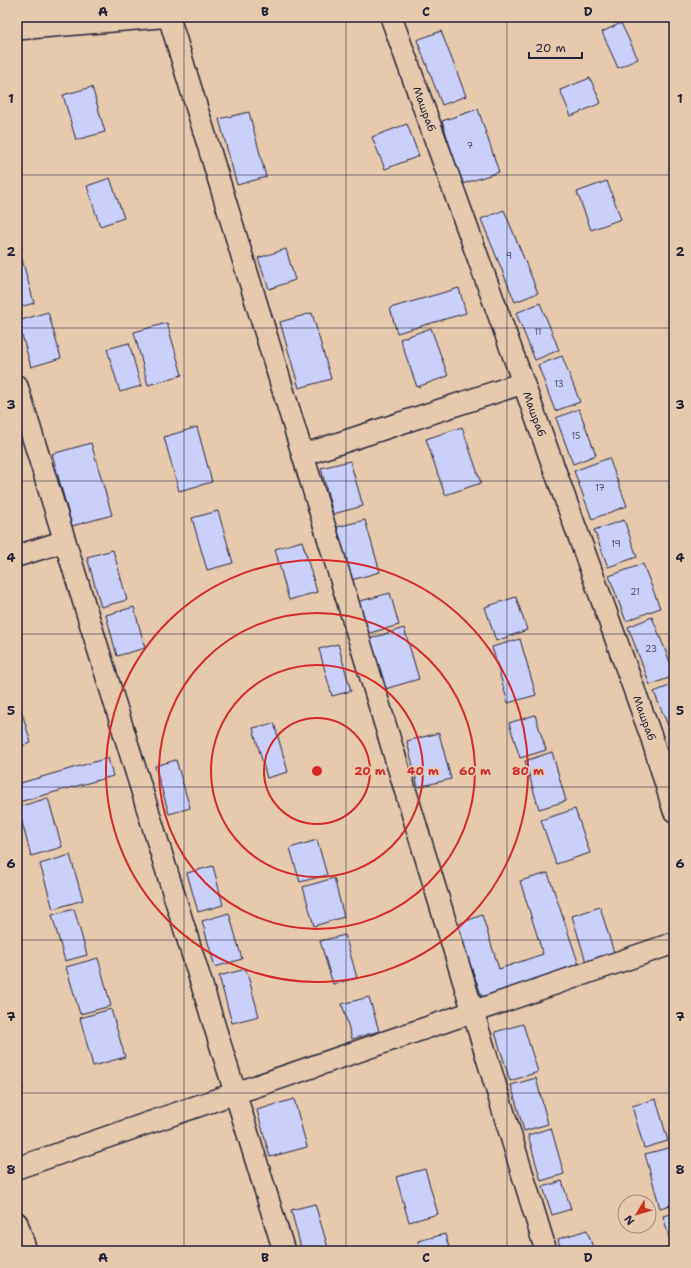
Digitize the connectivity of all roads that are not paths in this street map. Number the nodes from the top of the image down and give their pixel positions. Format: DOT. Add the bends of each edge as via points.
graph roads {
  1 [pos="160,17"];
  2 [pos="169,17"];
  3 [pos="391,17"];
  4 [pos="17,29"];
  5 [pos="523,383"];
  6 [pos="17,386"];
  7 [pos="303,455"];
  8 [pos="65,541"];
  9 [pos="17,556"];
  10 [pos="674,811"];
  11 [pos="674,943"];
  12 [pos="473,1012"];
  13 [pos="235,1093"];
  14 [pos="17,1168"];
  15 [pos="17,1223"];
  16 [pos="26,1251"];
  17 [pos="284,1251"];
  18 [pos="546,1251"];
  1 -- 4 [label="street"];
  2 -- 7 [label="street"];
  3 -- 5 [label="street, Машраб"];
  5 -- 7 [label="street"];
  5 -- 10 [label="street, Машраб" via="652,740"];
  6 -- 8 [label="street"];
  7 -- 12 [label="street"];
  8 -- 9 [label="street"];
  8 -- 13 [label="street"];
  11 -- 12 [label="street"];
  12 -- 13 [label="street"];
  12 -- 18 [label="street"];
  13 -- 14 [label="street"];
  13 -- 17 [label="street"];
  15 -- 16 [label="street"];
}
